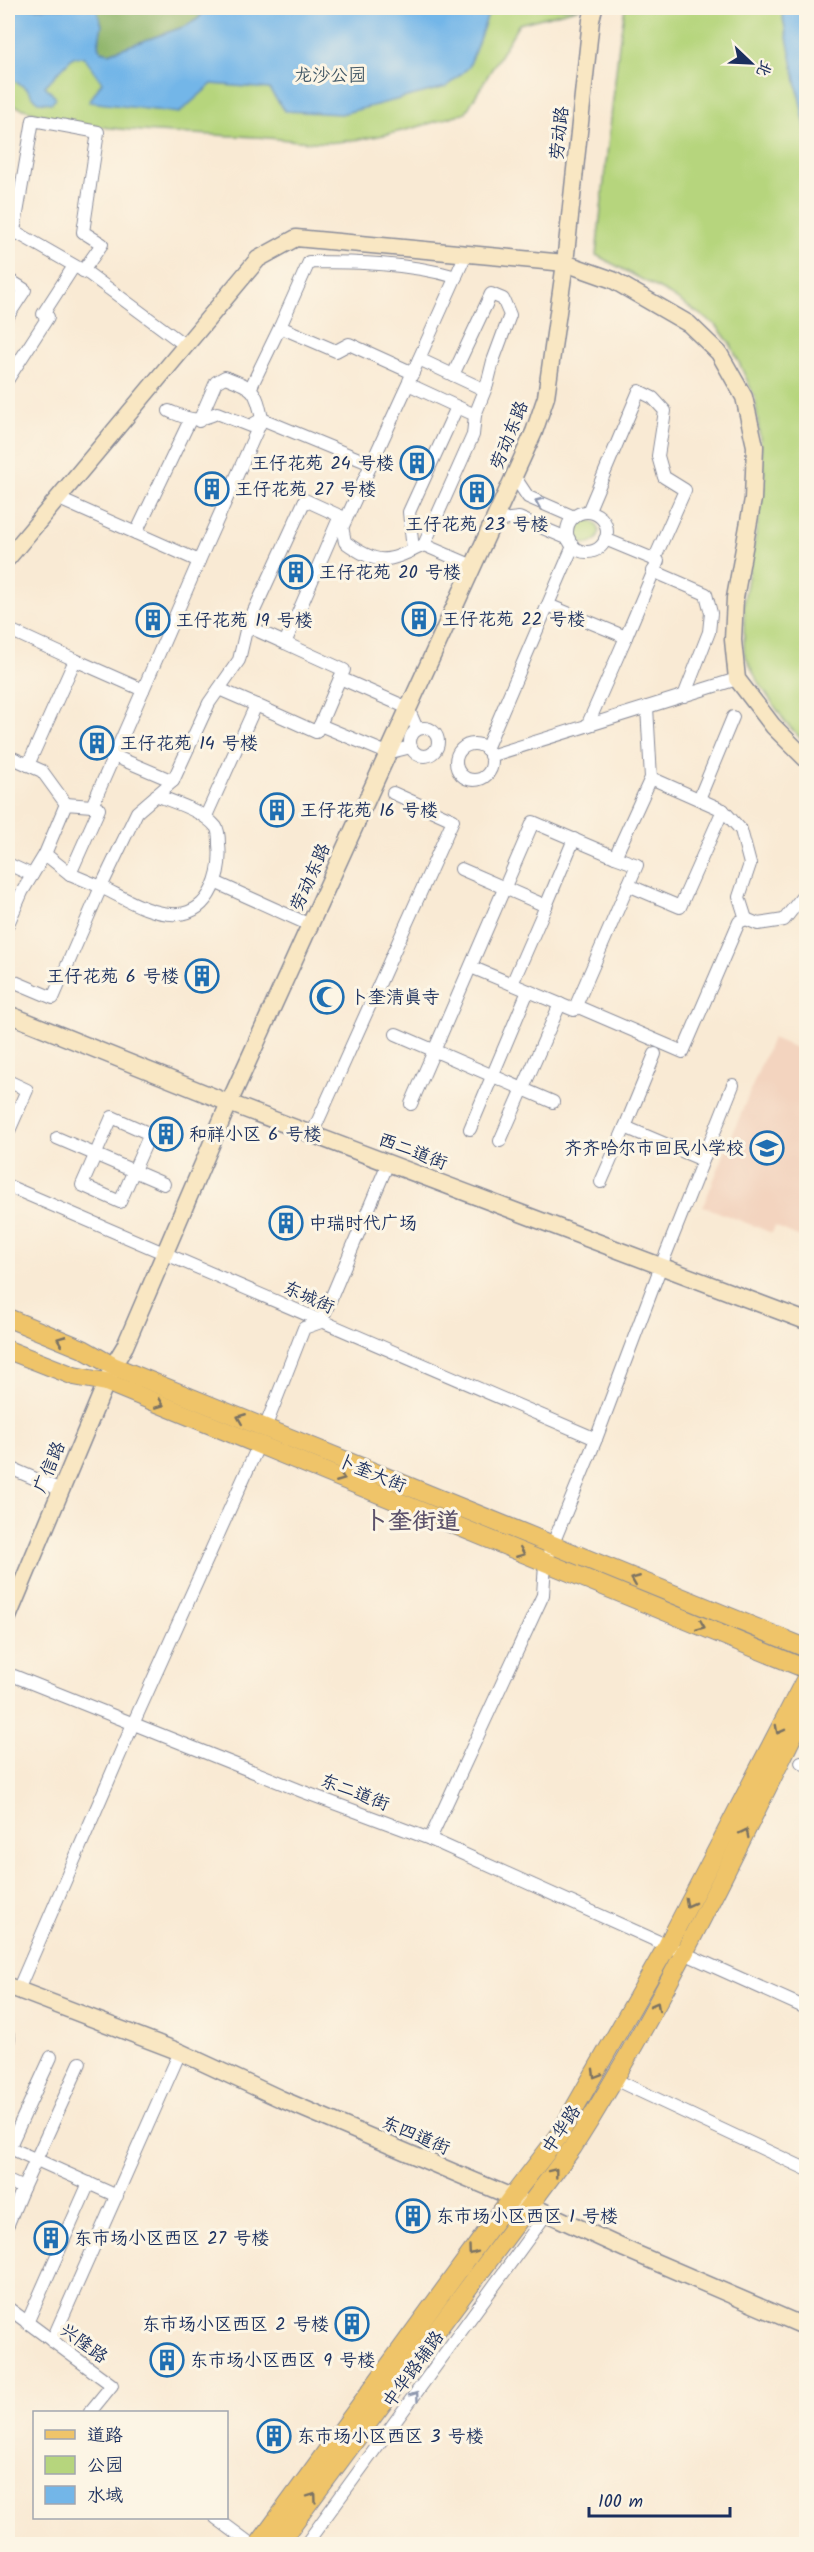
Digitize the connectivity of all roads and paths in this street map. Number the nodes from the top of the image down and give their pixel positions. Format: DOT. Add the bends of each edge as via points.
graph roads {
  1 [pos="594,8"];
  2 [pos="10,236"];
  3 [pos="466,254"];
  4 [pos="565,263"];
  5 [pos="79,269"];
  6 [pos="456,277"];
  7 [pos="8,279"];
  8 [pos="8,316"];
  9 [pos="280,327"];
  10 [pos="186,346"];
  11 [pos="419,359"];
  12 [pos="453,375"];
  13 [pos="8,379"];
  14 [pos="410,379"];
  15 [pos="251,387"];
  16 [pos="485,390"];
  17 [pos="457,407"];
  18 [pos="169,411"];
  19 [pos="475,416"];
  20 [pos="262,419"];
  21 [pos="195,421"];
  22 [pos="371,464"];
  23 [pos="514,476"];
  24 [pos="57,498"];
  25 [pos="588,512"];
  26 [pos="574,517"];
  27 [pos="493,521"];
  28 [pos="341,522"];
  29 [pos="136,533"];
  30 [pos="605,539"];
  31 [pos="571,543"];
  32 [pos="419,547"];
  33 [pos="8,558"];
  34 [pos="199,561"];
  35 [pos="654,565"];
  36 [pos="472,566"];
  37 [pos="548,605"];
  38 [pos="247,626"];
  39 [pos="626,637"];
  40 [pos="8,640"];
  41 [pos="285,643"];
  42 [pos="75,660"];
  43 [pos="340,678"];
  44 [pos="737,679"];
  45 [pos="219,689"];
  46 [pos="143,690"];
  47 [pos="684,696"];
  48 [pos="256,705"];
  49 [pos="647,707"];
  50 [pos="408,708"];
  51 [pos="733,717"];
  52 [pos="320,725"];
  53 [pos="587,726"];
  54 [pos="417,729"];
  55 [pos="411,747"];
  56 [pos="437,747"];
  57 [pos="387,753"];
  58 [pos="488,753"];
  59 [pos="457,755"];
  60 [pos="114,756"];
  61 [pos="807,759"];
  62 [pos="9,761"];
  63 [pos="28,765"];
  64 [pos="651,778"];
  65 [pos="173,781"];
  66 [pos="393,793"];
  67 [pos="156,795"];
  68 [pos="699,799"];
  69 [pos="66,804"];
  70 [pos="92,806"];
  71 [pos="723,810"];
  72 [pos="206,816"];
  73 [pos="574,839"];
  74 [pos="45,854"];
  75 [pos="615,857"];
  76 [pos="8,864"];
  77 [pos="461,869"];
  78 [pos="70,874"];
  79 [pos="32,875"];
  80 [pos="217,883"];
  81 [pos="628,885"];
  82 [pos="101,888"];
  83 [pos="505,888"];
  84 [pos="807,892"];
  85 [pos="546,906"];
  86 [pos="746,919"];
  87 [pos="8,924"];
  88 [pos="310,925"];
  89 [pos="471,967"];
  90 [pos="8,979"];
  91 [pos="512,984"];
  92 [pos="528,991"];
  93 [pos="560,1004"];
  94 [pos="576,1006"];
  95 [pos="8,1014"];
  96 [pos="396,1034"];
  97 [pos="434,1050"];
  98 [pos="655,1054"];
  99 [pos="492,1075"];
  100 [pos="8,1081"];
  101 [pos="733,1085"];
  102 [pos="523,1089"];
  103 [pos="553,1101"];
  104 [pos="229,1103"];
  105 [pos="411,1104"];
  106 [pos="625,1127"];
  107 [pos="470,1129"];
  108 [pos="8,1133"];
  109 [pos="312,1134"];
  110 [pos="57,1138"];
  111 [pos="500,1141"];
  112 [pos="95,1155"];
  113 [pos="703,1160"];
  114 [pos="388,1163"];
  115 [pos="134,1171"];
  116 [pos="601,1182"];
  117 [pos="164,1184"];
  118 [pos="8,1186"];
  119 [pos="164,1253"];
  120 [pos="661,1266"];
  121 [pos="8,1318"];
  122 [pos="321,1322"];
  123 [pos="807,1322"];
  124 [pos="8,1350"];
  125 [pos="109,1374"];
  126 [pos="262,1436"];
  127 [pos="596,1439"];
  128 [pos="8,1467"];
  129 [pos="61,1490"];
  130 [pos="548,1555"];
  131 [pos="8,1617"];
  132 [pos="807,1648"];
  133 [pos="807,1669"];
  134 [pos="8,1676"];
  135 [pos="807,1678"];
  136 [pos="807,1709"];
  137 [pos="133,1724"];
  138 [pos="430,1839"];
  139 [pos="667,1946"];
  140 [pos="684,1954"];
  141 [pos="13,1988"];
  142 [pos="807,2008"];
  143 [pos="180,2052"];
  144 [pos="51,2057"];
  145 [pos="80,2063"];
  146 [pos="616,2080"];
  147 [pos="8,2148"];
  148 [pos="36,2160"];
  149 [pos="807,2169"];
  150 [pos="8,2181"];
  151 [pos="88,2183"];
  152 [pos="23,2188"];
  153 [pos="117,2196"];
  154 [pos="512,2197"];
  155 [pos="528,2205"];
  156 [pos="547,2213"];
  157 [pos="8,2224"];
  158 [pos="8,2308"];
  159 [pos="27,2323"];
  160 [pos="807,2327"];
  161 [pos="52,2341"];
  162 [pos="91,2411"];
  163 [pos="219,2519"];
  164 [pos="251,2544"];
  165 [pos="260,2544"];
  166 [pos="278,2544"];
  167 [pos="306,2544"];
  1 -- 4 [label="main road, 劳动路"];
  2 -- 5 [label="street"];
  2 -- 5 [label="street" via="33,120 98,132 83,232 102,244"];
  3 -- 4 [label="main road"];
  3 -- 6 [label="street"];
  3 -- 10 [label="main road" via="296,238 258,259"];
  4 -- 23 [label="main road, 劳动东路" via="546,397"];
  4 -- 44 [label="main road" via="613,280 690,324 719,352 744,397 755,447 753,499 735,598 733,640"];
  5 -- 10 [label="street"];
  5 -- 13 [label="street" via="43,314 48,317"];
  6 -- 9 [label="street" via="436,271 353,262 309,262"];
  6 -- 11 [label="street"];
  7 -- 8 [label="street" via="25,290"];
  9 -- 14 [label="street" via="336,351 349,344"];
  9 -- 15 [label="street"];
  10 -- 24 [label="main road"];
  11 -- 12 [label="street"];
  11 -- 14 [label="street"];
  12 -- 16 [label="street"];
  12 -- 16 [label="street" via="491,294 503,299 510,315"];
  14 -- 17 [label="street"];
  14 -- 22 [label="street"];
  15 -- 20 [label="street" via="257,395"];
  15 -- 21 [label="street" via="225,377 216,382"];
  16 -- 19 [label="street"];
  17 -- 19 [label="street"];
  17 -- 32 [label="street" via="409,512"];
  18 -- 21 [label="street"];
  19 -- 32 [label="street" via="473,435"];
  20 -- 21 [label="street" via="250,426 217,413"];
  20 -- 22 [label="street"];
  20 -- 34 [label="street"];
  21 -- 29 [label="street"];
  22 -- 28 [label="street"];
  26 -- 23 [label="street, one-way" via="528,497"];
  23 -- 27 [label="main road, 劳动东路"];
  24 -- 29 [label="street"];
  24 -- 33 [label="main road"];
  25 -- 26 [label="street"];
  25 -- 30 [label="street" via="604,522"];
  25 -- 35 [label="street" via="639,391 665,411 658,456 664,477 685,490"];
  26 -- 31 [label="street" via="567,531"];
  27 -- 31 [label="street" via="519,518"];
  27 -- 36 [label="main road, 劳动东路"];
  28 -- 32 [label="street" via="345,542 367,558 393,559"];
  28 -- 38 [label="street" via="304,500"];
  28 -- 41 [label="street"];
  29 -- 34 [label="street"];
  30 -- 31 [label="street" via="589,552"];
  30 -- 35 [label="street"];
  31 -- 37 [label="street"];
  32 -- 36 [label="street"];
  34 -- 46 [label="street"];
  35 -- 39 [label="street"];
  35 -- 47 [label="street" via="706,594 711,613 709,632"];
  36 -- 50 [label="main road, 劳动东路"];
  37 -- 39 [label="street"];
  37 -- 58 [label="street"];
  38 -- 41 [label="street"];
  38 -- 45 [label="street" via="239,660"];
  39 -- 53 [label="street"];
  40 -- 42 [label="street" via="12,631"];
  41 -- 43 [label="street" via="344,670"];
  42 -- 46 [label="street"];
  42 -- 63 [label="street"];
  43 -- 50 [label="street"];
  43 -- 52 [label="street"];
  44 -- 47 [label="street"];
  44 -- 61 [label="main road" via="773,726"];
  45 -- 48 [label="street"];
  45 -- 65 [label="street" via="208,703"];
  46 -- 60 [label="street"];
  47 -- 49 [label="street"];
  48 -- 52 [label="street" via="316,732"];
  48 -- 72 [label="street"];
  49 -- 53 [label="street"];
  49 -- 64 [label="street"];
  50 -- 54 [label="street"];
  50 -- 57 [label="main road, 劳动东路"];
  51 -- 68 [label="street"];
  52 -- 57 [label="street"];
  53 -- 58 [label="street"];
  54 -- 55 [label="street" via="411,736"];
  54 -- 56 [label="street" via="431,729 437,737"];
  55 -- 56 [label="street" via="423,756 432,754"];
  55 -- 57 [label="street"];
  56 -- 59 [label="street"];
  57 -- 88 [label="main road, 劳动东路"];
  58 -- 59 [label="street" via="472,744"];
  58 -- 59 [label="street" via="488,773 472,779 458,770"];
  60 -- 65 [label="street"];
  60 -- 70 [label="street"];
  62 -- 63 [label="street"];
  63 -- 69 [label="street" via="42,771"];
  64 -- 68 [label="street"];
  64 -- 75 [label="street"];
  65 -- 67 [label="street"];
  66 -- 109 [label="street" via="453,820"];
  67 -- 72 [label="street"];
  67 -- 82 [label="street" via="137,812"];
  68 -- 71 [label="street"];
  69 -- 70 [label="street"];
  69 -- 74 [label="street"];
  70 -- 78 [label="street" via="99,809"];
  71 -- 81 [label="street" via="680,908"];
  71 -- 86 [label="street" via="741,830 750,864 739,897"];
  72 -- 80 [label="street" via="218,829 221,857"];
  73 -- 75 [label="street"];
  73 -- 83 [label="street" via="533,822"];
  73 -- 85 [label="street"];
  74 -- 78 [label="street"];
  74 -- 79 [label="street"];
  75 -- 81 [label="street" via="637,866"];
  76 -- 79 [label="street"];
  77 -- 83 [label="street"];
  78 -- 82 [label="street"];
  79 -- 87 [label="street"];
  80 -- 82 [label="street" via="191,912 176,915 151,910"];
  80 -- 88 [label="street"];
  81 -- 94 [label="street"];
  82 -- 90 [label="street" via="52,998"];
  83 -- 85 [label="street"];
  83 -- 89 [label="street"];
  84 -- 86 [label="street" via="784,920 758,924"];
  85 -- 91 [label="street"];
  86 -- 94 [label="street" via="739,922 682,1052"];
  88 -- 104 [label="main road, 劳动东路"];
  89 -- 91 [label="street"];
  89 -- 97 [label="street"];
  91 -- 92 [label="street"];
  92 -- 93 [label="street"];
  92 -- 99 [label="street"];
  93 -- 94 [label="street" via="574,1010"];
  93 -- 102 [label="street"];
  95 -- 104 [label="main road, 西二道街"];
  96 -- 97 [label="street"];
  97 -- 99 [label="street"];
  97 -- 105 [label="street"];
  98 -- 106 [label="street"];
  99 -- 102 [label="street"];
  99 -- 107 [label="street"];
  100 -- 108 [label="street" via="27,1090"];
  101 -- 113 [label="street"];
  102 -- 103 [label="street"];
  102 -- 111 [label="street"];
  104 -- 109 [label="main road, 西二道街"];
  104 -- 119 [label="main road, 劳动东路"];
  106 -- 113 [label="street"];
  106 -- 116 [label="street"];
  109 -- 114 [label="main road, 西二道街"];
  110 -- 112 [label="street"];
  112 -- 115 [label="street"];
  112 -- 115 [label="street" via="82,1185 120,1202"];
  112 -- 115 [label="street" via="111,1118 150,1134"];
  113 -- 120 [label="street"];
  114 -- 120 [label="main road, 西二道街"];
  114 -- 122 [label="street"];
  115 -- 117 [label="street"];
  118 -- 119 [label="street, 东城街"];
  119 -- 122 [label="street, 东城街"];
  119 -- 125 [label="main road, 劳动东路"];
  120 -- 123 [label="main road, 西二道街"];
  120 -- 127 [label="street"];
  125 -- 121 [label="main road, 卜奎大街, one-way" via="83,1349"];
  122 -- 126 [label="street" via="304,1328"];
  122 -- 127 [label="street, 东城街"];
  124 -- 125 [label="main road, 卜奎大街" via="74,1376"];
  125 -- 126 [label="main road, 卜奎大街"];
  125 -- 129 [label="main road, 广信路"];
  126 -- 130 [label="main road, 卜奎大街"];
  126 -- 137 [label="street"];
  127 -- 130 [label="street"];
  128 -- 129 [label="street"];
  129 -- 131 [label="main road, 广信路"];
  132 -- 130 [label="main road, 卜奎大街, one-way"];
  130 -- 133 [label="main road, 卜奎大街, one-way"];
  130 -- 138 [label="street" via="543,1595"];
  134 -- 137 [label="street, 东二道街"];
  135 -- 139 [label="main road, 中华路, one-way"];
  140 -- 136 [label="main road, 中华路, one-way"];
  137 -- 138 [label="street, 东二道街"];
  137 -- 141 [label="street"];
  138 -- 139 [label="street, 东二道街"];
  139 -- 140 [label="street, 东二道街"];
  139 -- 154 [label="main road, 中华路, one-way" via="558,2136"];
  140 -- 142 [label="street, 东二道街"];
  146 -- 140 [label="main road, 中华路, one-way"];
  141 -- 143 [label="main road, 东四道街"];
  143 -- 153 [label="street"];
  143 -- 154 [label="main road, 东四道街"];
  144 -- 147 [label="street"];
  145 -- 148 [label="street"];
  146 -- 149 [label="street"];
  155 -- 146 [label="main road, 中华路, one-way" via="573,2147"];
  147 -- 148 [label="street"];
  148 -- 151 [label="street"];
  148 -- 152 [label="street"];
  150 -- 152 [label="street"];
  151 -- 153 [label="street"];
  151 -- 159 [label="street"];
  152 -- 157 [label="street"];
  153 -- 161 [label="street"];
  154 -- 155 [label="main road, 东四道街"];
  154 -- 165 [label="main road, 中华路, one-way"];
  155 -- 156 [label="main road, 东四道街"];
  166 -- 155 [label="main road, 中华路, one-way"];
  156 -- 160 [label="main road, 东四道街"];
  167 -- 156 [label="street, 中华路辅路, one-way"];
  158 -- 159 [label="street, 兴隆路"];
  159 -- 161 [label="street, 兴隆路"];
  161 -- 162 [label="street, 兴隆路" via="112,2385"];
  163 -- 164 [label="street"];
}
